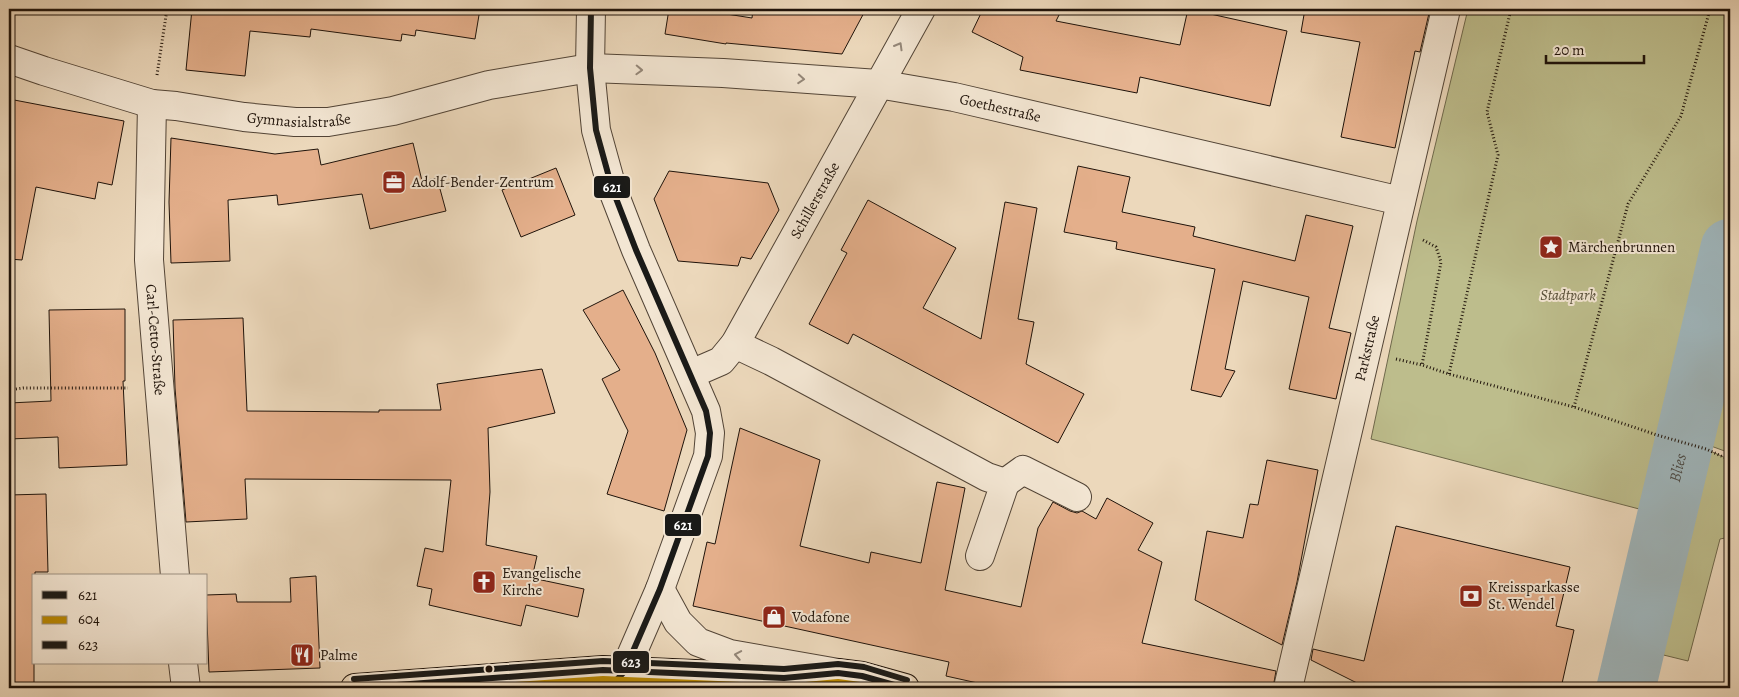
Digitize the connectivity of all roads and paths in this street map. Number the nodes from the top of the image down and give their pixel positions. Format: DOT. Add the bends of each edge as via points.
graph roads {
  1 [pos="167,9"];
  2 [pos="591,9"];
  3 [pos="921,9"];
  4 [pos="1446,9"];
  5 [pos="1511,9"];
  6 [pos="1710,9"];
  7 [pos="9,59"];
  8 [pos="590,68"];
  9 [pos="878,84"];
  10 [pos="152,104"];
  11 [pos="1401,201"];
  12 [pos="1395,228"];
  13 [pos="735,344"];
  14 [pos="691,374"];
  15 [pos="1449,374"];
  16 [pos="160,387"];
  17 [pos="9,390"];
  18 [pos="1574,407"];
  19 [pos="1730,460"];
  20 [pos="1004,483"];
  21 [pos="1077,497"];
  22 [pos="980,556"];
  23 [pos="175,574"];
  24 [pos="660,589"];
  25 [pos="183,664"];
  26 [pos="617,680"];
  27 [pos="847,681"];
  28 [pos="186,688"];
  29 [pos="355,688"];
  30 [pos="905,688"];
  31 [pos="1288,688"];
  1 -- 10 [label="path"];
  2 -- 8 [label="street"];
  9 -- 3 [label="street, Schillerstraße, one-way"];
  4 -- 11 [label="street, Parkstraße"];
  5 -- 15 [label="path" via="1486,112 1498,155"];
  6 -- 18 [label="path" via="1681,116 1628,204"];
  7 -- 10 [label="street, Gymnasialstraße"];
  8 -- 9 [label="street, Goethestraße, one-way"];
  8 -- 10 [label="street, Gymnasialstraße" via="489,85 393,111 328,122 244,117"];
  8 -- 14 [label="street" via="596,130 612,188"];
  9 -- 11 [label="street, Goethestraße" via="954,97"];
  9 -- 13 [label="street, Schillerstraße"];
  10 -- 16 [label="street, Carl-Cetto-Straße" via="149,260"];
  11 -- 12 [label="street, Parkstraße"];
  12 -- 15 [label="path" via="1436,247 1441,262 1422,365"];
  12 -- 31 [label="street, Parkstraße"];
  13 -- 14 [label="street, Schillerstraße" via="721,361"];
  13 -- 20 [label="street"];
  14 -- 24 [label="street" via="706,411 710,433 708,456"];
  15 -- 18 [label="path"];
  16 -- 17 [label="path"];
  16 -- 23 [label="street, Carl-Cetto-Straße"];
  18 -- 19 [label="path" via="1706,449"];
  20 -- 21 [label="street" via="1023,470"];
  20 -- 22 [label="street"];
  24 -- 26 [label="street"];
  27 -- 24 [label="street, one-way" via="730,654 698,642 678,622"];
  25 -- 28 [label="street"];
  26 -- 27 [label="main road" via="784,678"];
  26 -- 29 [label="main road" via="603,670"];
  27 -- 30 [label="main road"];
}
